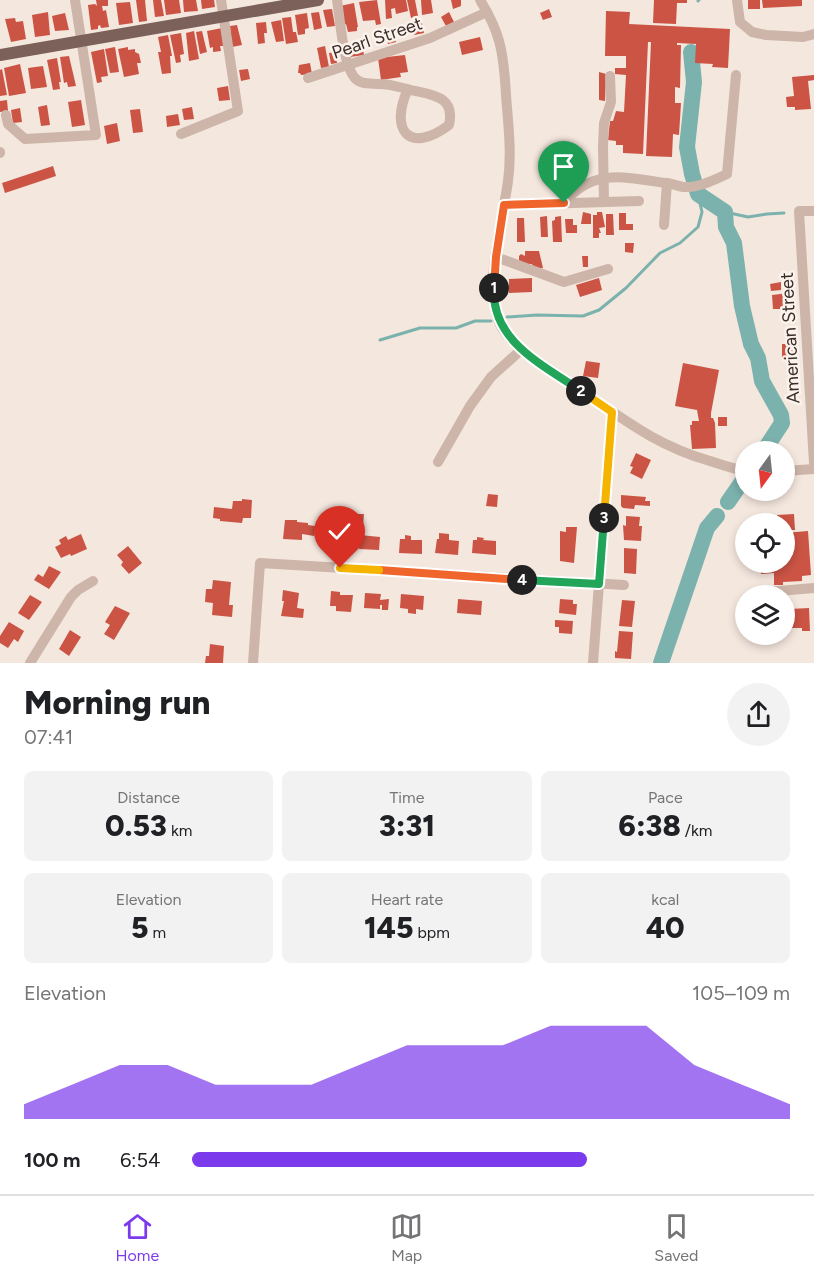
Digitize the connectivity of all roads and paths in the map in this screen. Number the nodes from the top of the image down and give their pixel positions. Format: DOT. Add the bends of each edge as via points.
graph roads {
  1 [pos="75,0"];
  2 [pos="221,0"];
  3 [pos="318,0"];
  4 [pos="337,0"];
  5 [pos="480,0"];
  6 [pos="737,0"];
  7 [pos="487,12"];
  8 [pos="224,17"];
  9 [pos="814,34"];
  10 [pos="81,40"];
  11 [pos="0,55"];
  12 [pos="348,66"];
  13 [pos="736,75"];
  14 [pos="610,76"];
  15 [pos="308,78"];
  16 [pos="408,89"];
  17 [pos="6,115"];
  18 [pos="181,134"];
  19 [pos="604,176"];
  20 [pos="667,183"];
  21 [pos="639,201"];
  22 [pos="604,202"];
  23 [pos="564,203"];
  24 [pos="504,205"];
  25 [pos="814,212"];
  26 [pos="664,225"];
  27 [pos="496,257"];
  28 [pos="608,269"];
  29 [pos="810,325"];
  30 [pos="522,349"];
  31 [pos="812,401"];
  32 [pos="612,412"];
  33 [pos="438,462"];
  34 [pos="814,463"];
  35 [pos="735,468"];
  36 [pos="814,469"];
  37 [pos="795,470"];
  38 [pos="93,581"];
  39 [pos="599,584"];
  40 [pos="624,585"];
  41 [pos="814,588"];
  42 [pos="795,590"];
  43 [pos="30,663"];
  44 [pos="253,663"];
  45 [pos="593,663"];
  1 -- 10 [label="street"];
  2 -- 8 [label="street"];
  3 -- 8 [label="main road"];
  4 -- 12 [label="street"];
  5 -- 7 [label="street"];
  6 -- 9 [label="street" via="740,22 752,32 803,37"];
  7 -- 12 [label="street, Pearl Street" via="430,38"];
  7 -- 24 [label="street" via="500,40 504,70 510,161"];
  8 -- 10 [label="main road"];
  8 -- 18 [label="street" via="237,111"];
  10 -- 11 [label="main road"];
  10 -- 17 [label="street" via="96,135 25,139 8,124"];
  12 -- 15 [label="street, Pearl Street"];
  12 -- 16 [label="street" via="362,83"];
  13 -- 20 [label="street" via="727,174 684,187"];
  14 -- 19 [label="street" via="611,102 604,123"];
  16 -- 16 [label="street" via="440,97 451,115 449,125 423,139 407,136 401,116"];
  19 -- 20 [label="street"];
  19 -- 22 [label="street"];
  19 -- 23 [label="street" via="584,184"];
  20 -- 26 [label="street"];
  21 -- 22 [label="street"];
  22 -- 23 [label="street"];
  23 -- 24 [label="street"];
  24 -- 27 [label="street"];
  25 -- 29 [label="street, American Street" via="799,211"];
  27 -- 28 [label="street" via="564,282"];
  27 -- 30 [label="street" via="496,315"];
  29 -- 31 [label="street, American Street"];
  30 -- 32 [label="street"];
  30 -- 33 [label="street" via="491,377"];
  31 -- 34 [label="street, American Street"];
  32 -- 35 [label="street" via="666,446"];
  32 -- 39 [label="street"];
  36 -- 37 [label="street"];
  38 -- 43 [label="street" via="71,597"];
  39 -- 40 [label="street"];
  39 -- 44 [label="street" via="260,563"];
  39 -- 45 [label="street"];
  41 -- 42 [label="street"];
}
